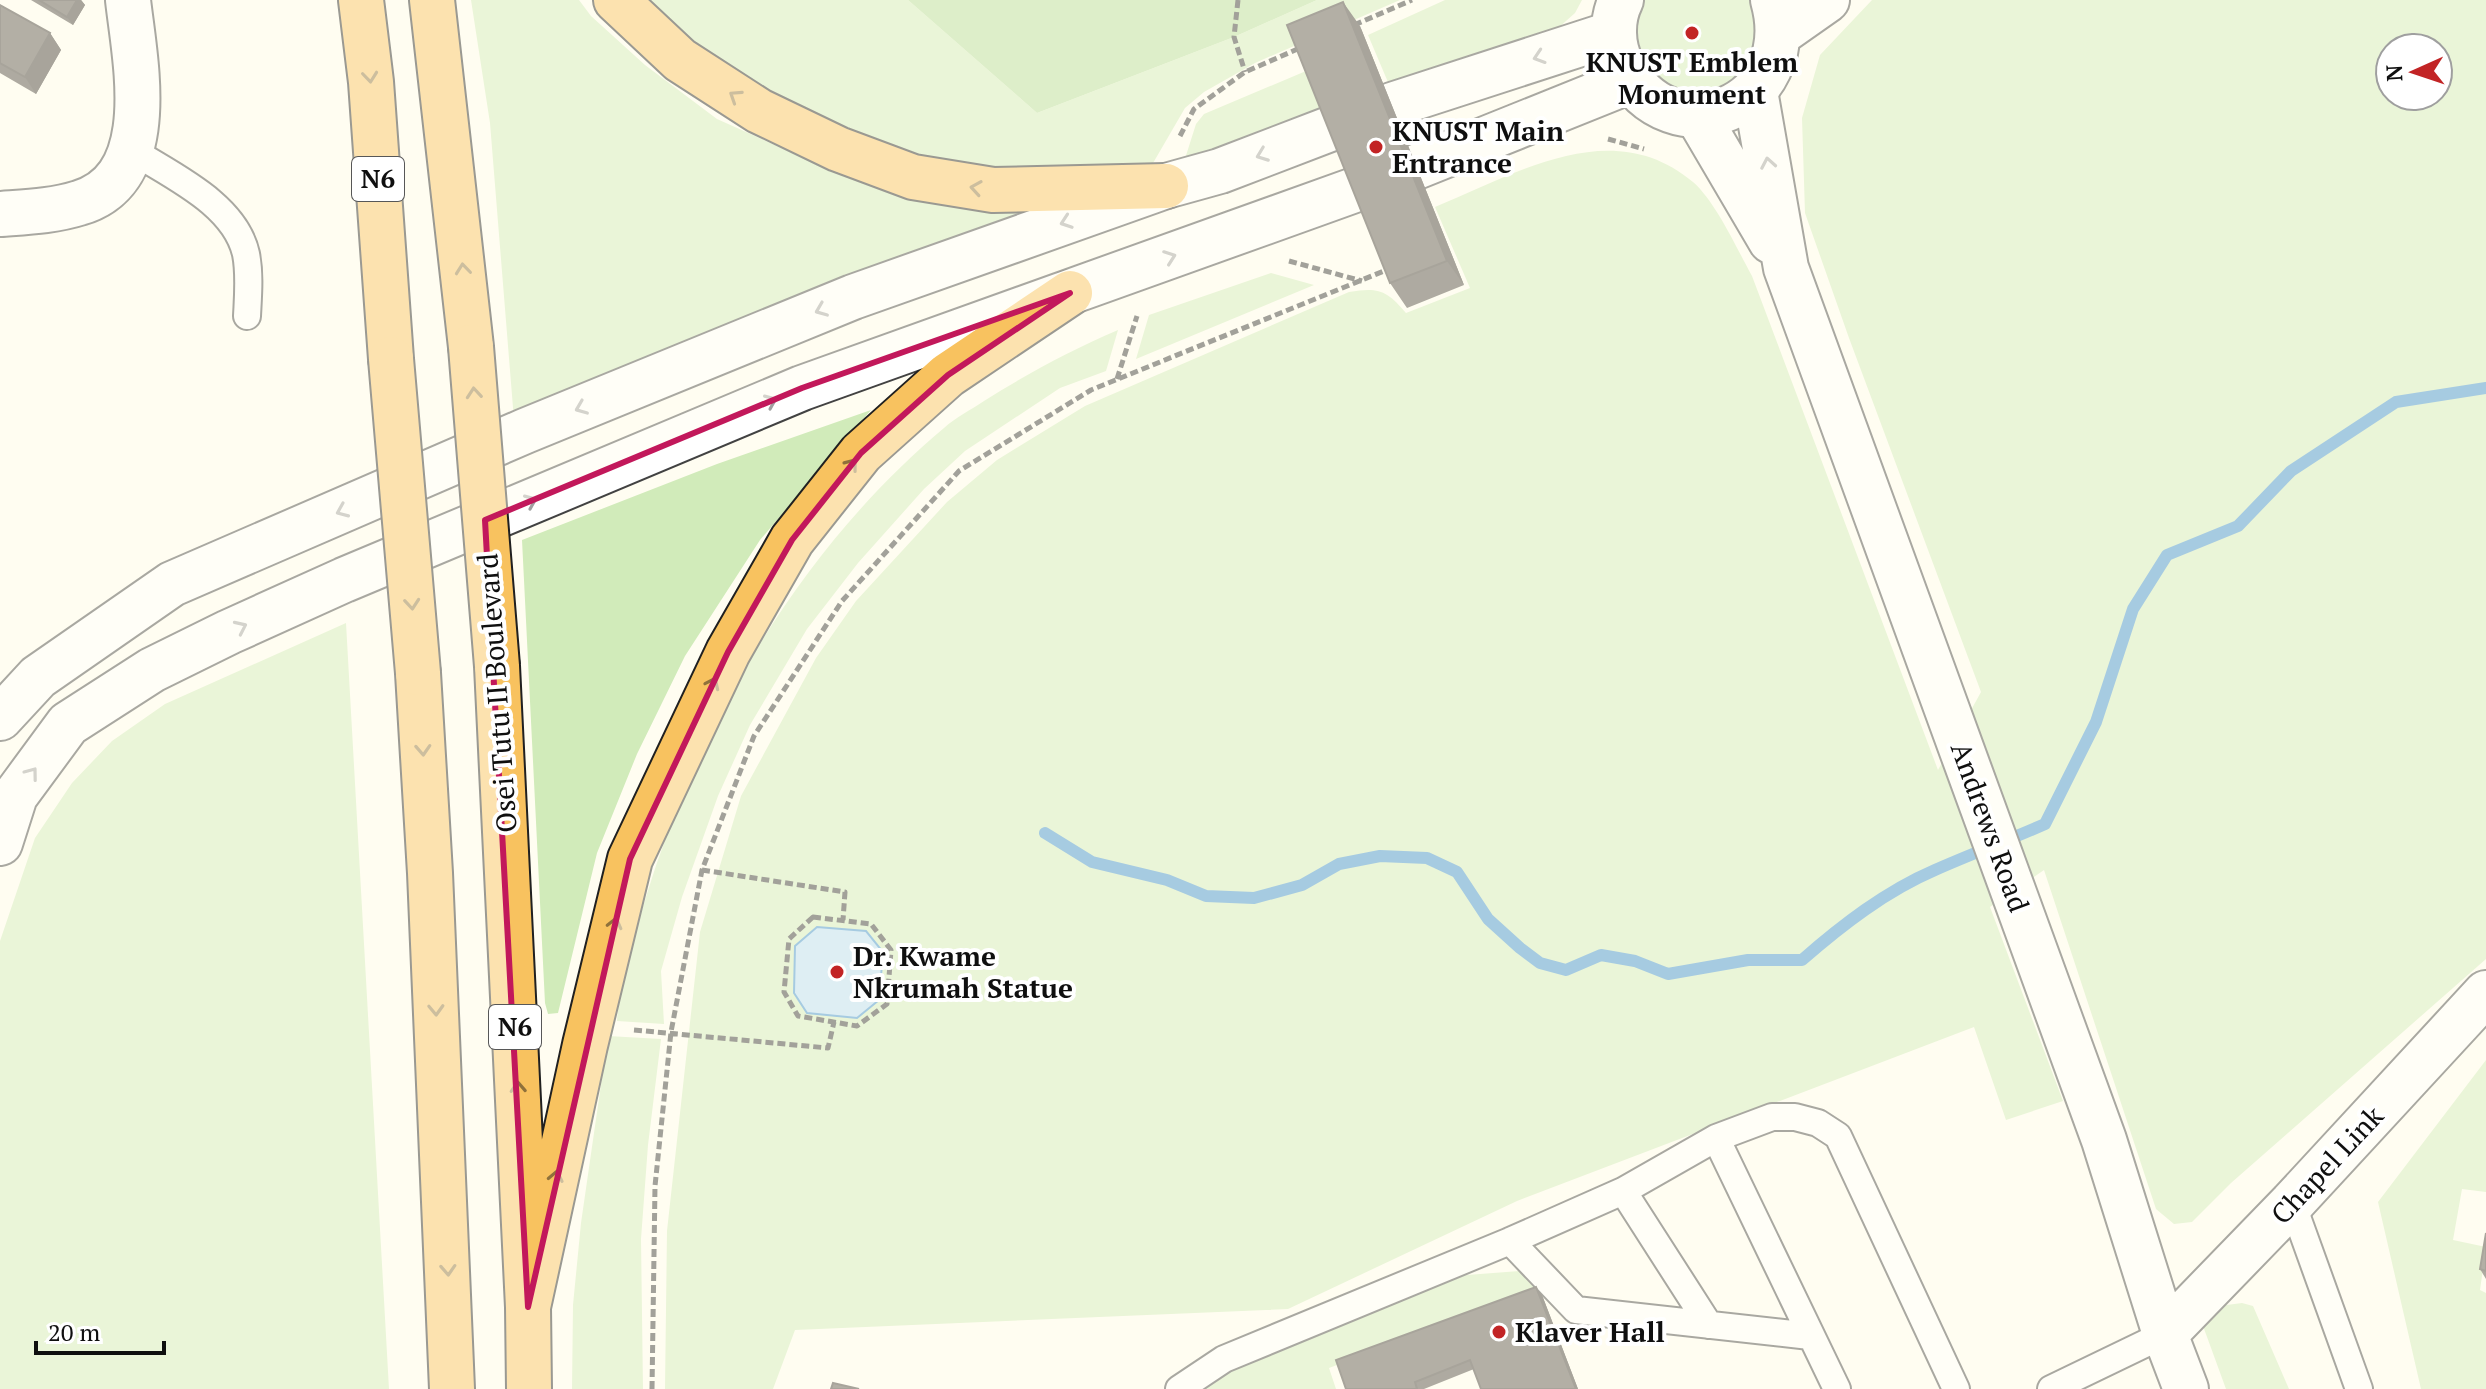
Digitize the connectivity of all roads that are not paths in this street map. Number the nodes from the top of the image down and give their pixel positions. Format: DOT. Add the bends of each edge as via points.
graph roads {
  1 [pos="128,0"];
  2 [pos="361,0"];
  3 [pos="432,0"];
  4 [pos="616,0"];
  5 [pos="1827,0"];
  6 [pos="1617,16"];
  7 [pos="1777,16"];
  8 [pos="1630,81"];
  9 [pos="1755,91"];
  10 [pos="1392,105"];
  11 [pos="1697,115"];
  12 [pos="1335,127"];
  13 [pos="133,151"];
  14 [pos="1416,167"];
  15 [pos="1166,186"];
  16 [pos="1360,188"];
  17 [pos="0,214"];
  18 [pos="1786,268"];
  19 [pos="1070,293"];
  20 [pos="247,316"];
  21 [pos="0,718"];
  22 [pos="0,843"];
  23 [pos="2486,993"];
  24 [pos="1716,1138"];
  25 [pos="1623,1191"];
  26 [pos="2292,1203"];
  27 [pos="1510,1241"];
  28 [pos="528,1307"];
  29 [pos="1709,1325"];
  30 [pos="2165,1334"];
  31 [pos="1810,1336"];
  32 [pos="449,1379"];
  33 [pos="529,1389"];
  34 [pos="1179,1389"];
  35 [pos="1837,1389"];
  36 [pos="1956,1389"];
  37 [pos="2051,1389"];
  38 [pos="2186,1389"];
  39 [pos="2359,1389"];
  1 -- 13 [label="street" via="138,97"];
  2 -- 32 [label="highway, N6, one-way, bridge" via="418,673"];
  28 -- 3 [label="highway, Osei Tutu II Boulevard / N6, one-way, bridge" via="497,666 471,347"];
  15 -- 4 [label="highway, one-way" via="993,190 913,177 759,111 680,60"];
  5 -- 7 [label="street"];
  6 -- 8 [label="street" via="1618,58"];
  6 -- 10 [label="street, one-way"];
  7 -- 9 [label="street" via="1773,65"];
  8 -- 11 [label="street" via="1659,106"];
  8 -- 14 [label="street"];
  9 -- 11 [label="street" via="1729,109"];
  18 -- 9 [label="street, Andrews Road, one-way"];
  11 -- 18 [label="street, Andrews Road"];
  12 -- 15 [label="street, one-way"];
  13 -- 17 [label="street" via="109,187 82,202"];
  13 -- 20 [label="lane" via="216,203 246,251"];
  15 -- 21 [label="street, one-way" via="853,297 172,584 38,677"];
  19 -- 16 [label="street, one-way"];
  18 -- 30 [label="street, Andrews Road" via="2104,1140"];
  22 -- 19 [label="street, one-way" via="15,796 68,724 152,670 344,580 802,388"];
  28 -- 19 [label="highway, one-way" via="630,859 728,652 792,540 861,453 948,375"];
  23 -- 26 [label="street, Chapel Link"];
  24 -- 25 [label="lane"];
  24 -- 31 [label="lane"];
  24 -- 36 [label="lane" via="1772,1117 1818,1123 1838,1136"];
  25 -- 27 [label="lane"];
  25 -- 29 [label="lane"];
  26 -- 30 [label="street, Chapel Link"];
  26 -- 39 [label="lane"];
  27 -- 29 [label="lane" via="1576,1310"];
  27 -- 34 [label="lane" via="1224,1359"];
  28 -- 33 [label="highway, Osei Tutu II Boulevard / N6"];
  29 -- 31 [label="lane"];
  30 -- 37 [label="lane"];
  30 -- 38 [label="street, Andrews Road"];
  31 -- 35 [label="lane"];
}
